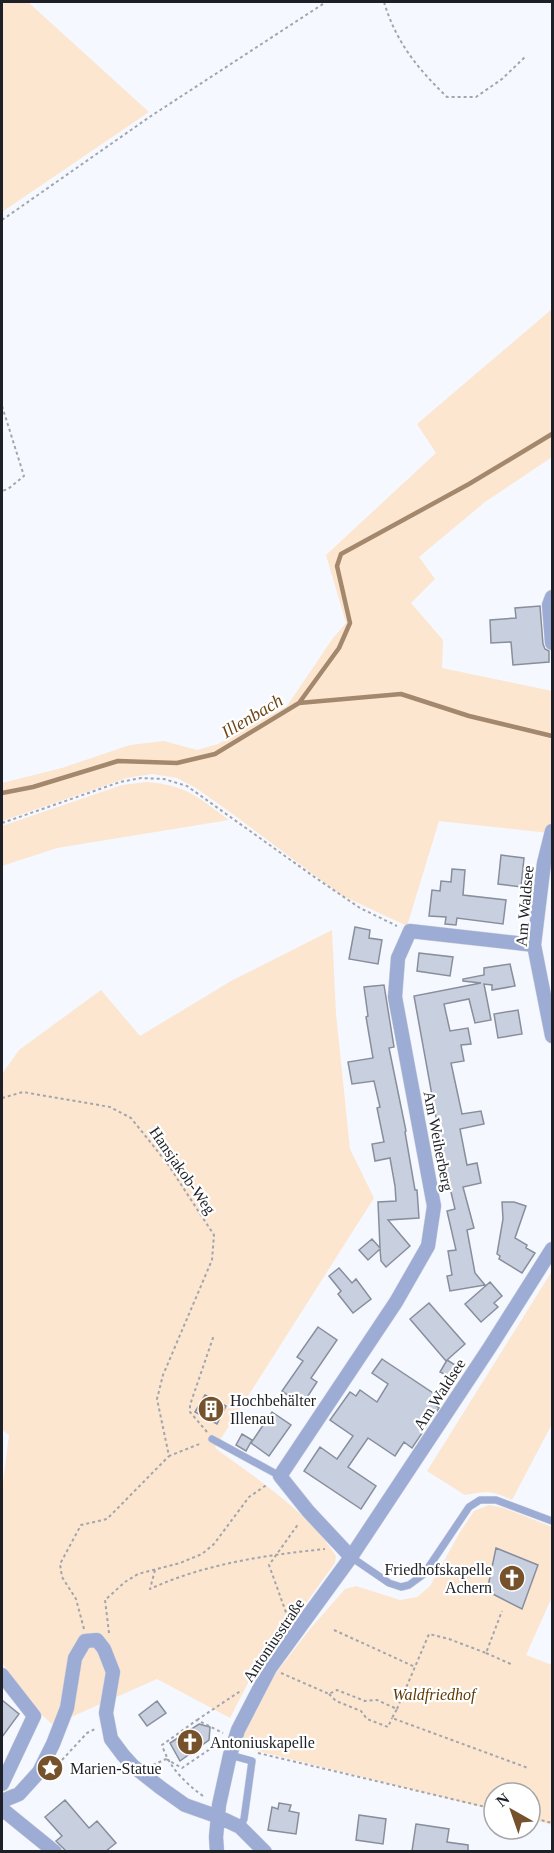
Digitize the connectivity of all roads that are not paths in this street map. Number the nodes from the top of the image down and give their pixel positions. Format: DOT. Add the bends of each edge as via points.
graph roads {
  1 [pos="552,597"];
  2 [pos="552,643"];
  3 [pos="552,831"];
  4 [pos="550,849"];
  5 [pos="534,945"];
  6 [pos="552,1036"];
  7 [pos="552,1249"];
  8 [pos="212,1439"];
  9 [pos="280,1476"];
  10 [pos="552,1521"];
  11 [pos="347,1552"];
  12 [pos="2,1675"];
  13 [pos="229,1746"];
  14 [pos="2,1784"];
  15 [pos="2,1801"];
  16 [pos="2,1809"];
  17 [pos="219,1817"];
  18 [pos="240,1827"];
  19 [pos="55,1851"];
  20 [pos="217,1851"];
  21 [pos="265,1851"];
  1 -- 2 [label="street"];
  3 -- 4 [label="street, Am Waldsee"];
  4 -- 5 [label="street, Am Waldsee"];
  5 -- 6 [label="street, Am Waldsee"];
  5 -- 9 [label="street, Am Weiherberg" via="410,932 398,958 395,997 434,1206 428,1246 396,1302"];
  7 -- 11 [label="street, Am Waldsee" via="484,1356"];
  8 -- 9 [label="lane"];
  9 -- 11 [label="street"];
  10 -- 11 [label="lane" via="496,1500 480,1500 469,1507 424,1574 401,1587 389,1583"];
  11 -- 13 [label="street, Antoniusstraße" via="270,1668"];
  12 -- 14 [label="street" via="34,1716"];
  13 -- 17 [label="street, Antoniusstraße"];
  13 -- 18 [label="lane" via="252,1761"];
  15 -- 17 [label="street" via="19,1794 39,1772 67,1708 75,1658 85,1641 97,1640 113,1672 106,1713 111,1739 133,1766 161,1788 185,1805"];
  16 -- 19 [label="street"];
  17 -- 18 [label="street"];
  17 -- 20 [label="street, Antoniusstraße"];
  18 -- 21 [label="street"];
}
